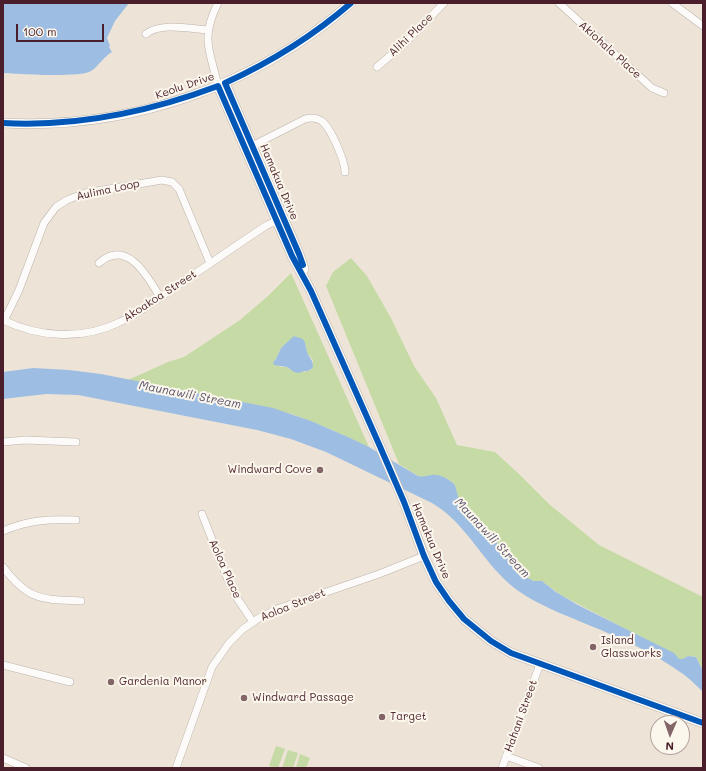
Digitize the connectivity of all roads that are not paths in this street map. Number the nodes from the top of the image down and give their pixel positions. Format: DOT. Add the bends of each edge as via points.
graph roads {
  1 [pos="218,3"];
  2 [pos="351,3"];
  3 [pos="444,3"];
  4 [pos="559,3"];
  5 [pos="672,3"];
  6 [pos="703,26"];
  7 [pos="208,30"];
  8 [pos="146,34"];
  9 [pos="378,67"];
  10 [pos="222,84"];
  11 [pos="664,93"];
  12 [pos="3,122"];
  13 [pos="249,148"];
  14 [pos="345,172"];
  15 [pos="280,219"];
  16 [pos="99,263"];
  17 [pos="210,263"];
  18 [pos="160,297"];
  19 [pos="4,320"];
  20 [pos="3,442"];
  21 [pos="76,442"];
  22 [pos="202,514"];
  23 [pos="76,520"];
  24 [pos="3,531"];
  25 [pos="424,556"];
  26 [pos="3,567"];
  27 [pos="81,601"];
  28 [pos="253,622"];
  29 [pos="540,664"];
  30 [pos="3,665"];
  31 [pos="70,682"];
  32 [pos="703,723"];
  33 [pos="506,756"];
  34 [pos="5,762"];
  35 [pos="26,768"];
  36 [pos="176,768"];
  37 [pos="502,768"];
  38 [pos="538,768"];
  1 -- 7 [label="street, Hamakua Drive"];
  2 -- 10 [label="main road, Keolu Drive" via="294,46 259,67"];
  3 -- 9 [label="street, Alihi Place"];
  4 -- 11 [label="street, Akiohala Place" via="652,88"];
  5 -- 6 [label="street"];
  7 -- 8 [label="street" via="162,27"];
  7 -- 10 [label="street, Hamakua Drive" via="208,50"];
  10 -- 12 [label="main road, Keolu Drive" via="164,105 123,114 64,122"];
  10 -- 13 [label="main road, Hamakua Drive"];
  13 -- 14 [label="street" via="306,119 315,118 326,126 343,160"];
  13 -- 15 [label="main road, Hamakua Drive"];
  15 -- 17 [label="street, Akoakoa Street"];
  15 -- 25 [label="main road, Hamakua Drive" via="299,254 311,291 404,502"];
  16 -- 18 [label="street" via="114,255 133,261 142,269"];
  17 -- 18 [label="street, Akoakoa Street"];
  17 -- 19 [label="street, Aulima Loop" via="179,189 172,182 162,180 79,195 61,203 44,223 19,290"];
  18 -- 19 [label="street, Akoakoa Street" via="120,322 80,334 59,335 39,332"];
  20 -- 21 [label="street"];
  22 -- 28 [label="street, Aoloa Place" via="228,580"];
  23 -- 24 [label="street" via="41,520"];
  25 -- 28 [label="street, Aoloa Street" via="277,609"];
  25 -- 29 [label="main road, Hamakua Drive" via="442,592 473,627 501,647"];
  26 -- 27 [label="street" via="19,586 33,595"];
  28 -- 36 [label="street, Aoloa Street" via="229,643 212,668"];
  29 -- 32 [label="main road, Hamakua Drive"];
  29 -- 33 [label="street, Hahani Street"];
  30 -- 31 [label="street"];
  33 -- 37 [label="street, Hahani Street"];
  33 -- 38 [label="street"];
  34 -- 35 [label="street"];
}
